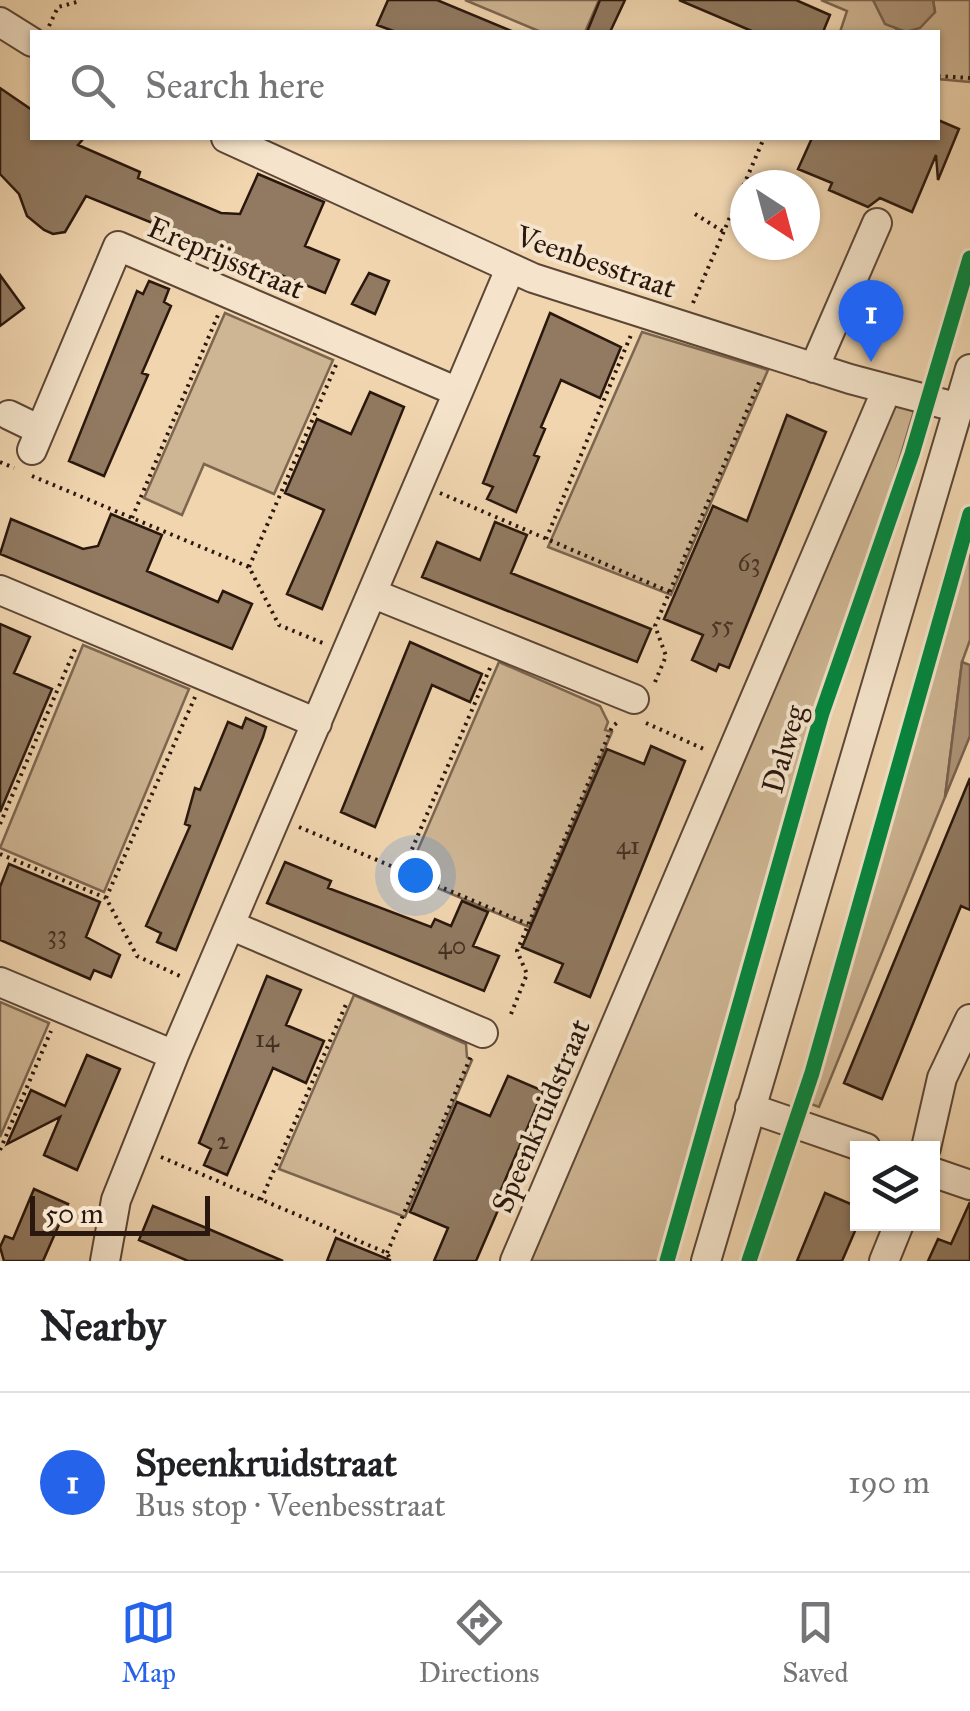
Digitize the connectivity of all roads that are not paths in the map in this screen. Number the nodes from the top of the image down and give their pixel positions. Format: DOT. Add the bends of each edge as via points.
graph roads {
  1 [pos="0,22"];
  2 [pos="30,41"];
  3 [pos="230,140"];
  4 [pos="878,223"];
  5 [pos="510,270"];
  6 [pos="814,368"];
  7 [pos="970,369"];
  8 [pos="887,389"];
  9 [pos="458,392"];
  10 [pos="959,408"];
  11 [pos="9,416"];
  12 [pos="0,590"];
  13 [pos="374,594"];
  14 [pos="635,707"];
  15 [pos="317,723"];
  16 [pos="230,925"];
  17 [pos="0,982"];
  18 [pos="970,1019"];
  19 [pos="483,1033"];
  20 [pos="174,1055"];
  21 [pos="750,1108"];
  22 [pos="928,1141"];
  23 [pos="850,1142"];
  24 [pos="940,1175"];
  25 [pos="970,1186"];
  26 [pos="896,1231"];
  27 [pos="105,1261"];
  28 [pos="514,1261"];
  29 [pos="706,1261"];
  30 [pos="884,1261"];
  1 -- 2 [label="street"];
  3 -- 5 [label="street, Veenbesstraat"];
  4 -- 6 [label="street"];
  5 -- 6 [label="street, Veenbesstraat"];
  5 -- 9 [label="street"];
  6 -- 8 [label="street, Veenbesstraat"];
  7 -- 10 [label="street"];
  8 -- 10 [label="street, Veenbesstraat"];
  8 -- 28 [label="street, Speenkruidstraat"];
  9 -- 11 [label="street, Ereprijsstraat" via="118,246 36,440"];
  9 -- 13 [label="street"];
  10 -- 21 [label="street"];
  12 -- 15 [label="street"];
  13 -- 14 [label="street"];
  13 -- 15 [label="street"];
  15 -- 16 [label="street"];
  16 -- 19 [label="street"];
  16 -- 20 [label="street"];
  17 -- 20 [label="street"];
  18 -- 22 [label="street" via="942,1078"];
  20 -- 27 [label="street" via="116,1200"];
  21 -- 23 [label="street"];
  21 -- 29 [label="street"];
  24 -- 25 [label="street"];
  26 -- 30 [label="street"];
}
